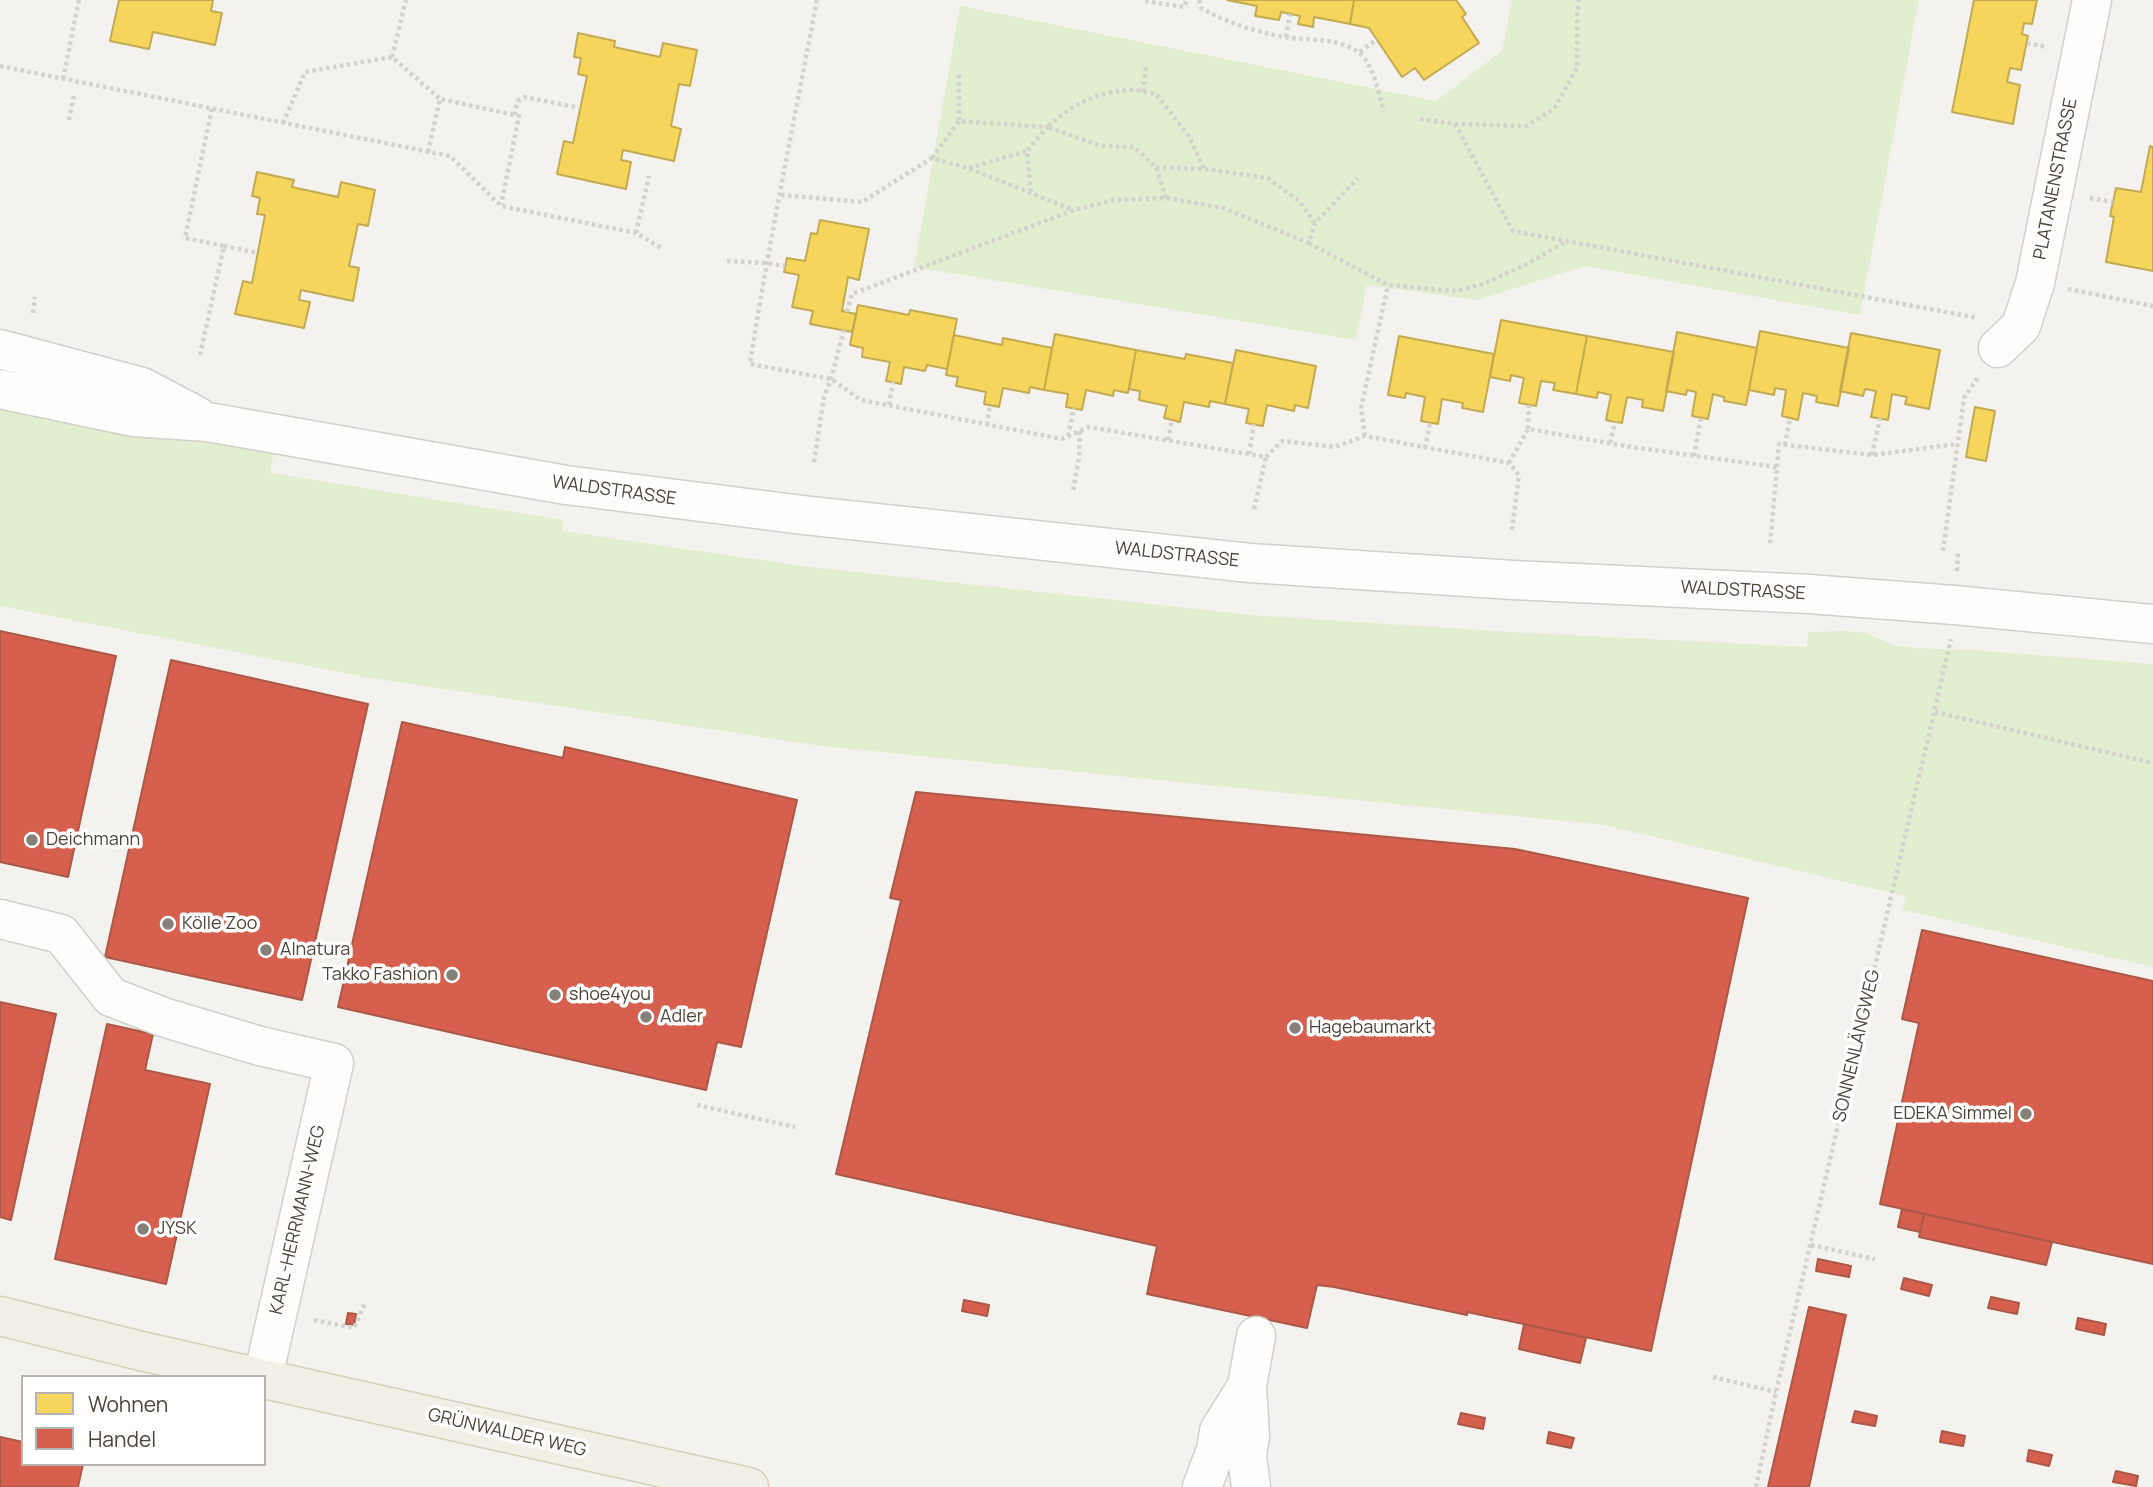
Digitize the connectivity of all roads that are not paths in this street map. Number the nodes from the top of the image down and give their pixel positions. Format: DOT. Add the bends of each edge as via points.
graph roads {
  1 [pos="2092,0"];
  2 [pos="2010,337"];
  3 [pos="0,349"];
  4 [pos="0,389"];
  5 [pos="208,422"];
  6 [pos="2153,624"];
  7 [pos="0,919"];
  8 [pos="0,1316"];
  9 [pos="1256,1336"];
  10 [pos="247,1375"];
  11 [pos="265,1375"];
  12 [pos="266,1378"];
  13 [pos="1247,1386"];
  14 [pos="749,1487"];
  15 [pos="1202,1487"];
  16 [pos="1251,1487"];
  1 -- 2 [label="street, PLATANENSTRASSE" via="2035,283"];
  3 -- 5 [label="street, WALDSTRASSE" via="142,387"];
  4 -- 5 [label="street, WALDSTRASSE" via="133,417"];
  5 -- 6 [label="street, WALDSTRASSE" via="566,485 1066,544 1250,563 1809,594"];
  7 -- 11 [label="street, KARL-HERRMANN-WEG" via="61,934 111,997 260,1046 334,1063"];
  8 -- 10 [label="main road"];
  9 -- 13 [label="street"];
  12 -- 14 [label="main road, GRÜNWALDER WEG"];
  13 -- 15 [label="street" via="1219,1431"];
  13 -- 16 [label="street"];
}
